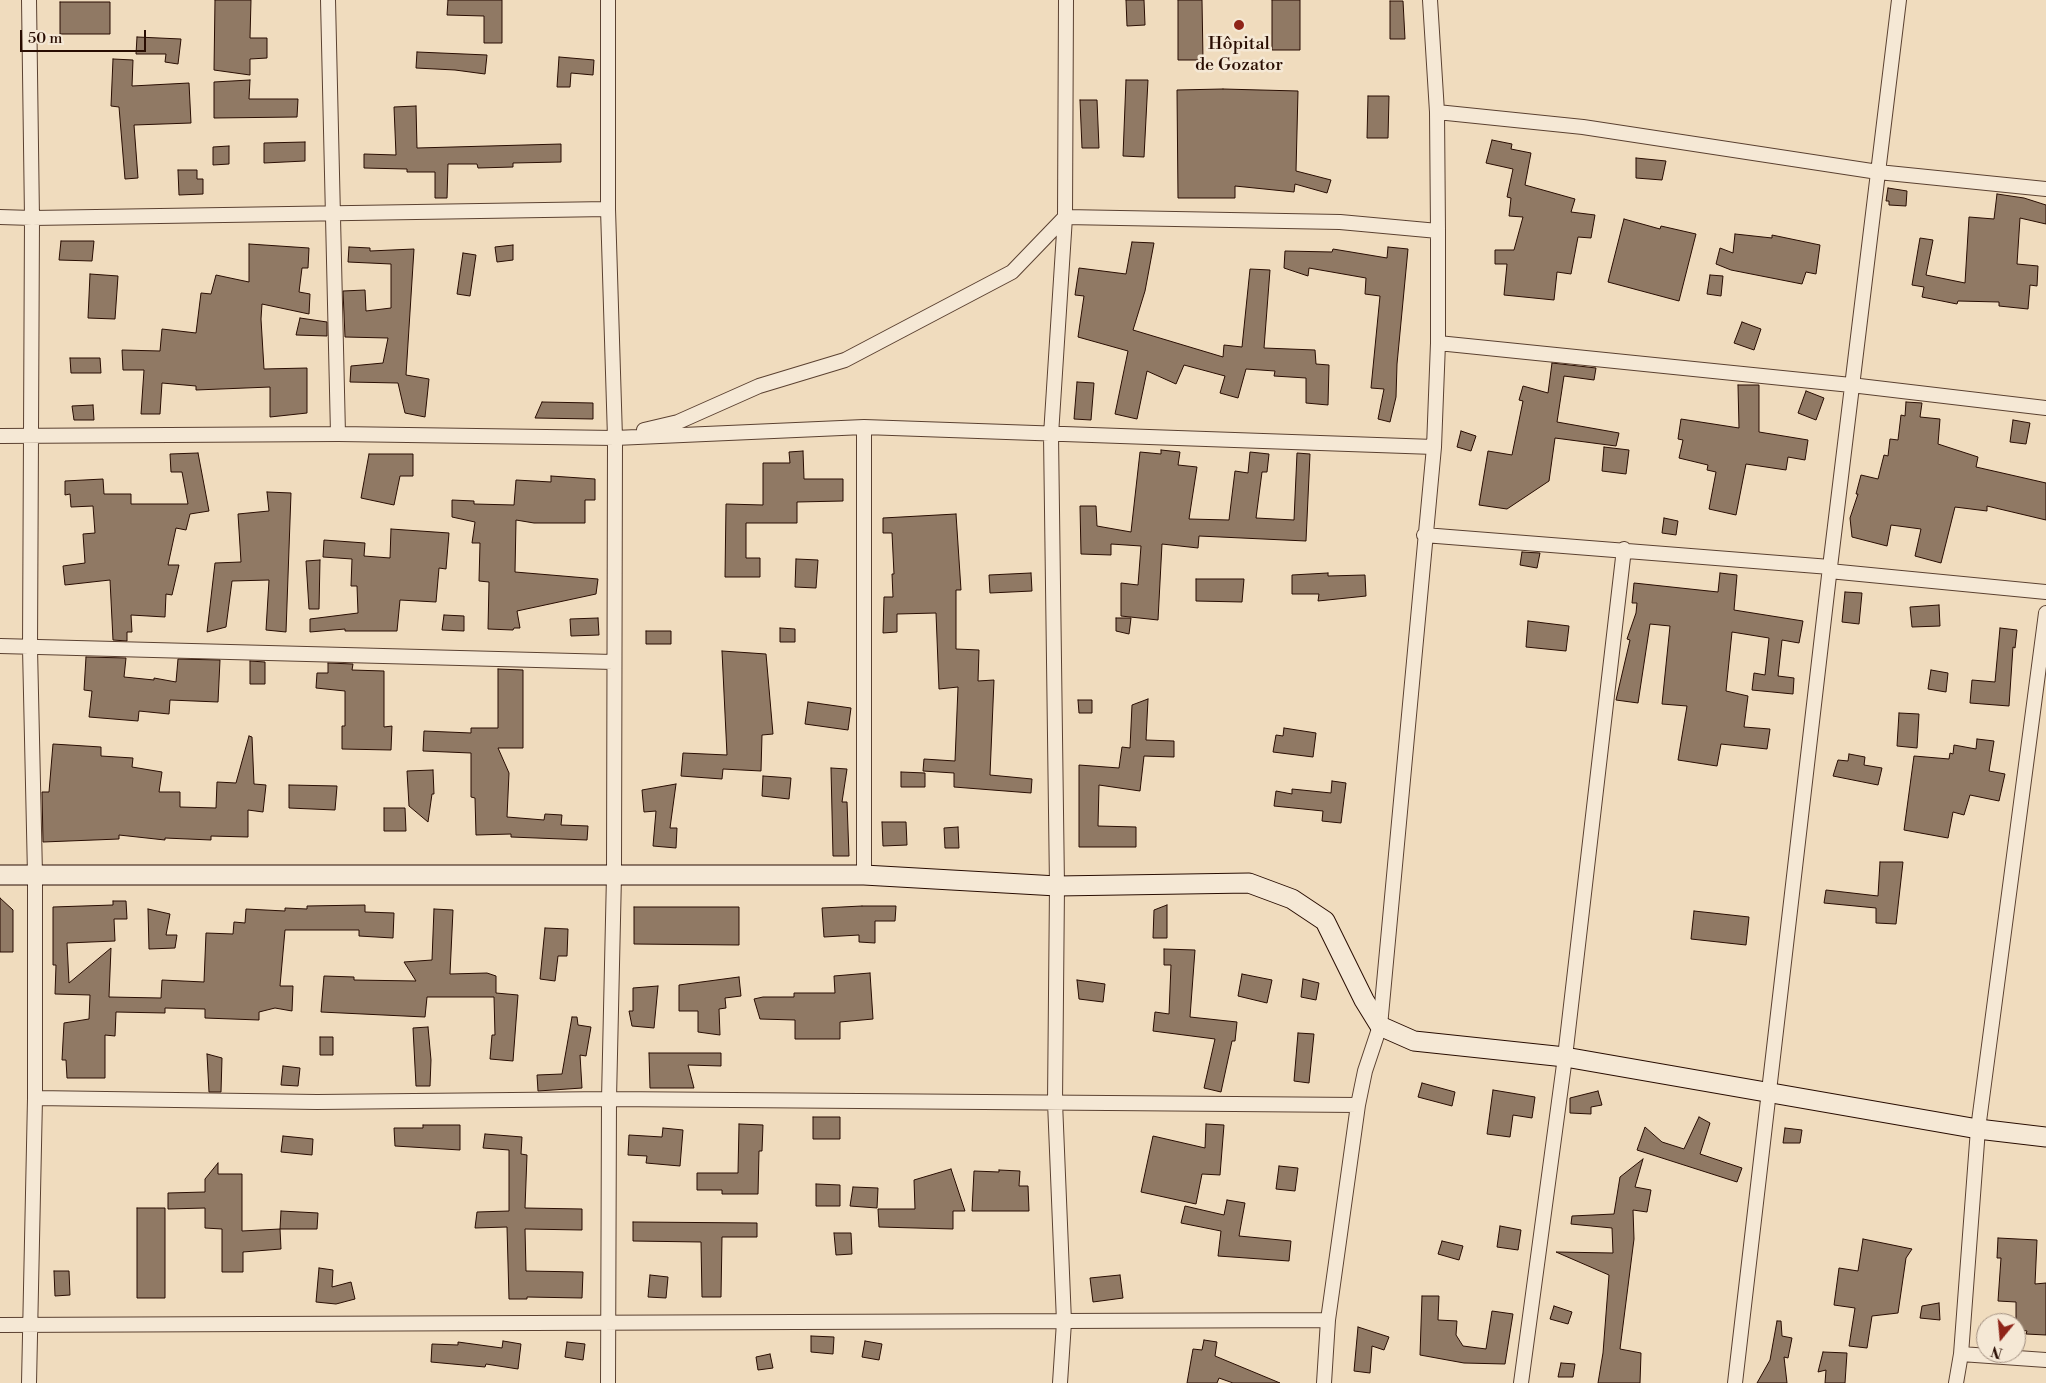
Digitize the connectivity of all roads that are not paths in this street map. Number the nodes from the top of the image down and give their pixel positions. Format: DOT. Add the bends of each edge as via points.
graph roads {
  1 [pos="29,0"];
  2 [pos="328,0"];
  3 [pos="608,0"];
  4 [pos="1066,0"];
  5 [pos="1430,0"];
  6 [pos="1899,0"];
  7 [pos="1437,112"];
  8 [pos="1878,172"];
  9 [pos="2046,189"];
  10 [pos="608,209"];
  11 [pos="334,214"];
  12 [pos="1066,216"];
  13 [pos="0,217"];
  14 [pos="32,218"];
  15 [pos="1438,231"];
  16 [pos="1438,343"];
  17 [pos="1851,385"];
  18 [pos="2046,408"];
  19 [pos="864,427"];
  20 [pos="338,434"];
  21 [pos="1051,435"];
  22 [pos="0,436"];
  23 [pos="32,437"];
  24 [pos="615,438"];
  25 [pos="1434,447"];
  26 [pos="1424,535"];
  27 [pos="1624,549"];
  28 [pos="1830,567"];
  29 [pos="2046,592"];
  30 [pos="2046,613"];
  31 [pos="0,646"];
  32 [pos="30,648"];
  33 [pos="613,662"];
  34 [pos="0,875"];
  35 [pos="35,875"];
  36 [pos="614,875"];
  37 [pos="864,875"];
  38 [pos="1057,886"];
  39 [pos="1380,1026"];
  40 [pos="1565,1057"];
  41 [pos="1770,1093"];
  42 [pos="35,1098"];
  43 [pos="609,1098"];
  44 [pos="1055,1102"];
  45 [pos="1358,1105"];
  46 [pos="1978,1130"];
  47 [pos="2046,1137"];
  48 [pos="1328,1320"];
  49 [pos="608,1322"];
  50 [pos="1064,1322"];
  51 [pos="0,1325"];
  52 [pos="29,1325"];
  53 [pos="1961,1354"];
  54 [pos="2046,1360"];
  55 [pos="29,1383"];
  56 [pos="608,1383"];
  57 [pos="1060,1383"];
  58 [pos="1324,1383"];
  59 [pos="1521,1383"];
  60 [pos="1735,1383"];
  61 [pos="1956,1383"];
  1 -- 14 [label="street"];
  2 -- 11 [label="street"];
  3 -- 10 [label="street"];
  4 -- 12 [label="street"];
  5 -- 7 [label="street"];
  6 -- 8 [label="street"];
  7 -- 8 [label="street" via="1583,127"];
  7 -- 15 [label="street"];
  8 -- 9 [label="street"];
  8 -- 17 [label="street"];
  10 -- 11 [label="street"];
  10 -- 24 [label="street"];
  11 -- 14 [label="street"];
  11 -- 20 [label="street"];
  12 -- 15 [label="street" via="1340,222"];
  12 -- 21 [label="street"];
  12 -- 24 [label="street" via="1012,272 845,360 760,386 678,422"];
  13 -- 14 [label="street"];
  14 -- 23 [label="street"];
  15 -- 16 [label="street"];
  16 -- 17 [label="street"];
  16 -- 25 [label="street"];
  17 -- 18 [label="street"];
  17 -- 28 [label="street"];
  19 -- 21 [label="street"];
  19 -- 24 [label="street"];
  19 -- 37 [label="street"];
  20 -- 23 [label="street"];
  20 -- 24 [label="street"];
  21 -- 25 [label="street"];
  21 -- 38 [label="street"];
  22 -- 23 [label="street"];
  23 -- 32 [label="street"];
  24 -- 33 [label="street"];
  25 -- 26 [label="street"];
  26 -- 27 [label="street"];
  26 -- 39 [label="street"];
  27 -- 28 [label="street"];
  27 -- 40 [label="street"];
  28 -- 29 [label="street" via="1829,571"];
  28 -- 41 [label="street"];
  30 -- 46 [label="street"];
  31 -- 32 [label="street"];
  32 -- 33 [label="street"];
  32 -- 35 [label="street"];
  33 -- 36 [label="street"];
  34 -- 35 [label="street"];
  35 -- 36 [label="street"];
  35 -- 42 [label="street"];
  36 -- 37 [label="street"];
  36 -- 43 [label="street"];
  37 -- 38 [label="street"];
  38 -- 39 [label="street" via="1249,883 1292,899 1325,921"];
  38 -- 44 [label="street"];
  39 -- 40 [label="street" via="1414,1041"];
  39 -- 45 [label="street"];
  40 -- 41 [label="street"];
  40 -- 59 [label="street"];
  41 -- 46 [label="street"];
  41 -- 60 [label="street"];
  42 -- 43 [label="street" via="317,1102"];
  42 -- 52 [label="street"];
  43 -- 44 [label="street"];
  43 -- 49 [label="street"];
  44 -- 45 [label="street"];
  44 -- 50 [label="street"];
  45 -- 48 [label="street"];
  46 -- 47 [label="street"];
  46 -- 53 [label="street"];
  48 -- 50 [label="street"];
  48 -- 58 [label="street"];
  49 -- 50 [label="street"];
  49 -- 52 [label="street"];
  49 -- 56 [label="street"];
  50 -- 57 [label="street"];
  51 -- 52 [label="street"];
  52 -- 55 [label="street"];
  53 -- 54 [label="street"];
  53 -- 61 [label="street"];
}
